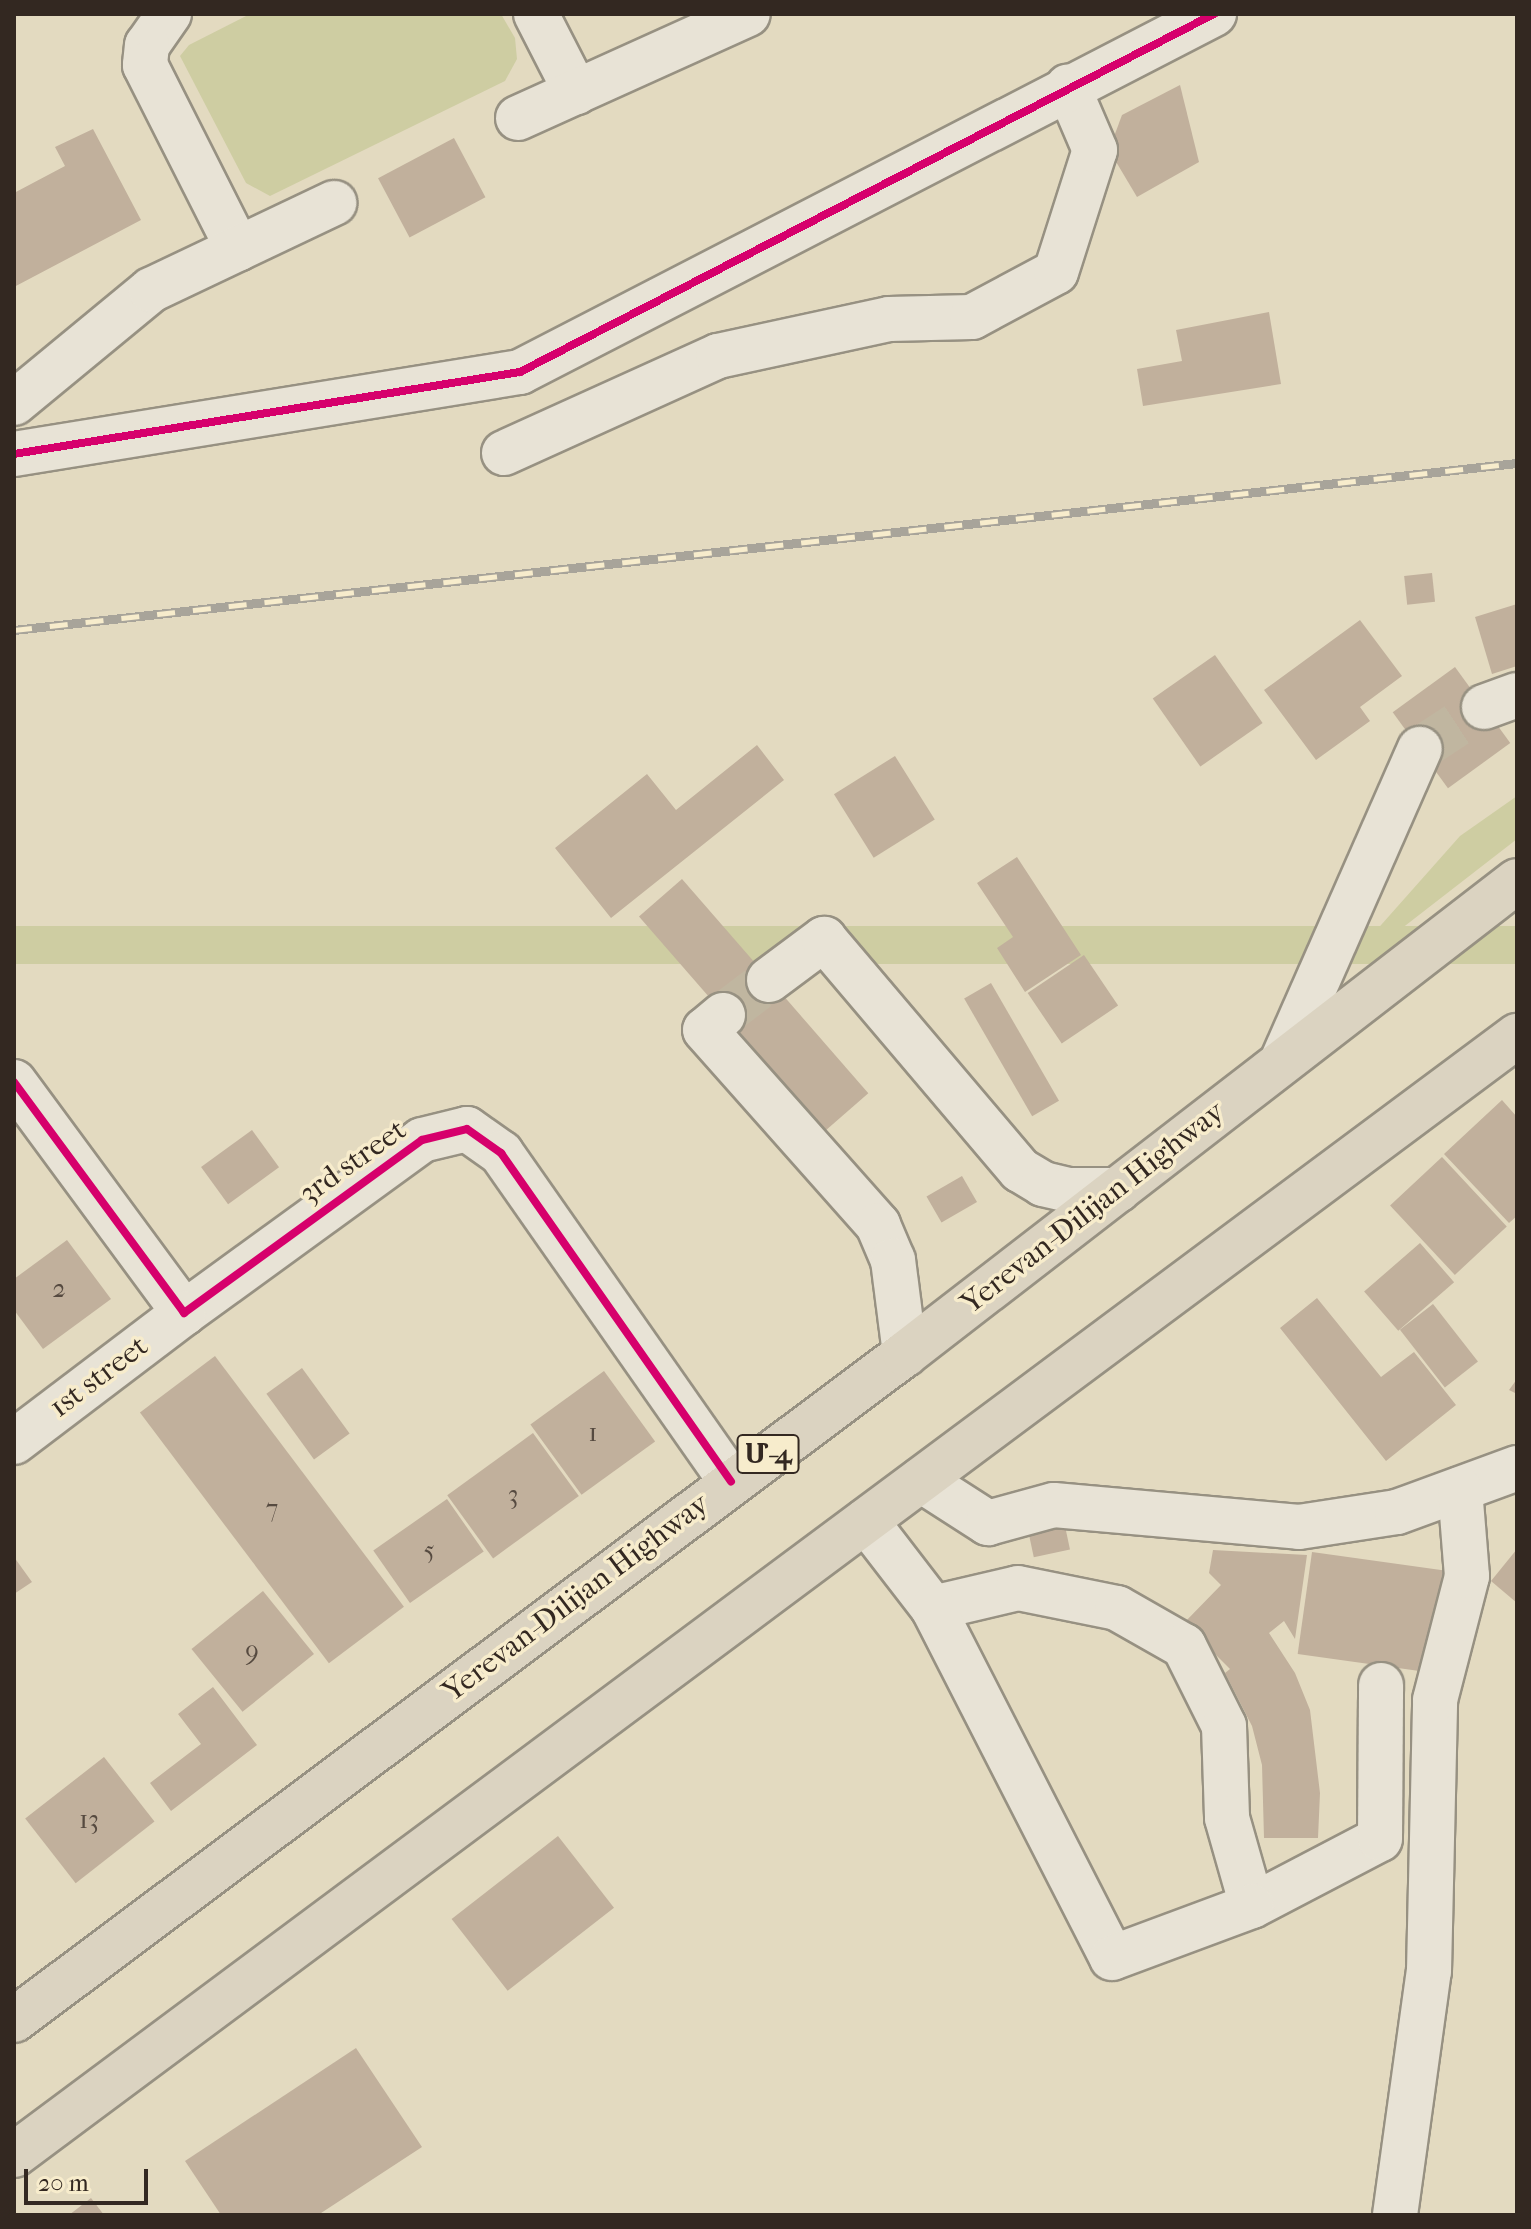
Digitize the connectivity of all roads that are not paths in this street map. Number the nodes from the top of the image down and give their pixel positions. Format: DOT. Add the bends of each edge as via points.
graph roads {
  1 [pos="169,14"];
  2 [pos="536,14"];
  3 [pos="748,14"];
  4 [pos="1214,14"];
  5 [pos="1068,87"];
  6 [pos="576,92"];
  7 [pos="518,118"];
  8 [pos="334,203"];
  9 [pos="238,249"];
  10 [pos="14,403"];
  11 [pos="504,453"];
  12 [pos="14,454"];
  13 [pos="1420,749"];
  14 [pos="1517,881"];
  15 [pos="769,980"];
  16 [pos="723,1015"];
  17 [pos="1517,1036"];
  18 [pos="1283,1059"];
  19 [pos="14,1082"];
  20 [pos="1118,1190"];
  21 [pos="184,1313"];
  22 [pos="905,1354"];
  23 [pos="14,1442"];
  24 [pos="1517,1468"];
  25 [pos="921,1480"];
  26 [pos="731,1482"];
  27 [pos="1460,1489"];
  28 [pos="866,1521"];
  29 [pos="933,1608"];
  30 [pos="1381,1685"];
  31 [pos="1252,1906"];
  32 [pos="14,2020"];
  33 [pos="14,2155"];
  34 [pos="1395,2215"];
  1 -- 9 [label="street" via="147,45 145,65"];
  2 -- 6 [label="street"];
  3 -- 6 [label="street"];
  4 -- 5 [label="street"];
  5 -- 11 [label="street" via="1095,150 1056,272 972,317 889,319 718,356"];
  5 -- 12 [label="street" via="520,372"];
  6 -- 7 [label="street"];
  8 -- 9 [label="street"];
  9 -- 10 [label="street" via="151,290"];
  13 -- 18 [label="street"];
  14 -- 18 [label="highway, Yerevan-Dilijan Highway / Մ-4"];
  15 -- 20 [label="street" via="824,939 1020,1170 1043,1184 1069,1190"];
  16 -- 22 [label="street" via="705,1030 878,1225 893,1260"];
  17 -- 25 [label="highway"];
  18 -- 20 [label="highway, Yerevan-Dilijan Highway / Մ-4"];
  19 -- 21 [label="street"];
  20 -- 22 [label="highway, Yerevan-Dilijan Highway / Մ-4"];
  21 -- 23 [label="street, 1st street"];
  21 -- 26 [label="street, 3rd street" via="422,1140 467,1129 501,1153"];
  22 -- 26 [label="highway, Yerevan-Dilijan Highway / Մ-4"];
  24 -- 27 [label="street"];
  25 -- 27 [label="street" via="988,1523 1054,1505 1299,1527 1397,1512"];
  25 -- 28 [label="highway"];
  26 -- 32 [label="highway, Yerevan-Dilijan Highway / Մ-4"];
  27 -- 34 [label="street" via="1467,1576 1435,1700 1429,1971"];
  28 -- 29 [label="street"];
  28 -- 33 [label="highway"];
  29 -- 31 [label="street" via="1018,1588 1117,1608 1184,1646 1224,1726 1227,1818"];
  29 -- 31 [label="street" via="1112,1958"];
  30 -- 31 [label="street" via="1380,1839"];
}
